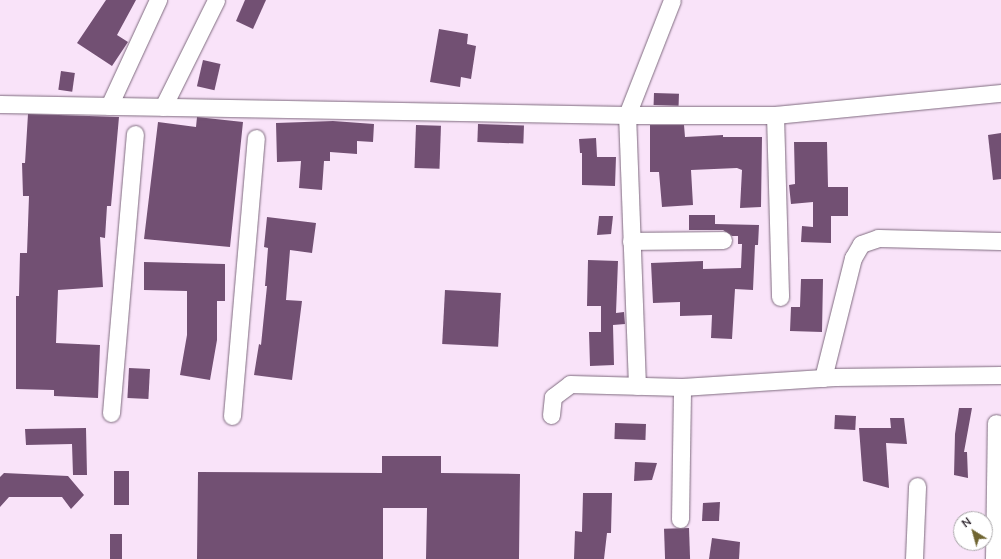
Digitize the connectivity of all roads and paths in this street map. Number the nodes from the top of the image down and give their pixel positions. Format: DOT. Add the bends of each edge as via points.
graph roads {
  1 [pos="158,0"];
  2 [pos="216,0"];
  3 [pos="672,0"];
  4 [pos="1001,93"];
  5 [pos="0,104"];
  6 [pos="109,106"];
  7 [pos="163,107"];
  8 [pos="627,115"];
  9 [pos="775,115"];
  10 [pos="135,134"];
  11 [pos="256,138"];
  12 [pos="723,240"];
  13 [pos="632,241"];
  14 [pos="1001,241"];
  15 [pos="780,297"];
  16 [pos="1001,375"];
  17 [pos="823,378"];
  18 [pos="637,386"];
  19 [pos="682,386"];
  20 [pos="112,413"];
  21 [pos="551,414"];
  22 [pos="232,416"];
  23 [pos="996,423"];
  24 [pos="917,486"];
  25 [pos="680,519"];
  26 [pos="914,559"];
  27 [pos="994,559"];
  1 -- 6 [label="street"];
  2 -- 7 [label="street"];
  3 -- 8 [label="street"];
  4 -- 9 [label="street"];
  5 -- 6 [label="street"];
  6 -- 7 [label="street"];
  7 -- 8 [label="street"];
  8 -- 9 [label="street"];
  8 -- 13 [label="street"];
  9 -- 15 [label="street"];
  10 -- 20 [label="street"];
  11 -- 22 [label="street"];
  12 -- 13 [label="street"];
  13 -- 18 [label="street"];
  14 -- 17 [label="street" via="878,238 861,244 853,258"];
  16 -- 17 [label="street"];
  17 -- 19 [label="street"];
  18 -- 19 [label="street"];
  18 -- 21 [label="street" via="570,384 553,397"];
  19 -- 25 [label="street"];
  23 -- 27 [label="street"];
  24 -- 26 [label="street"];
}
